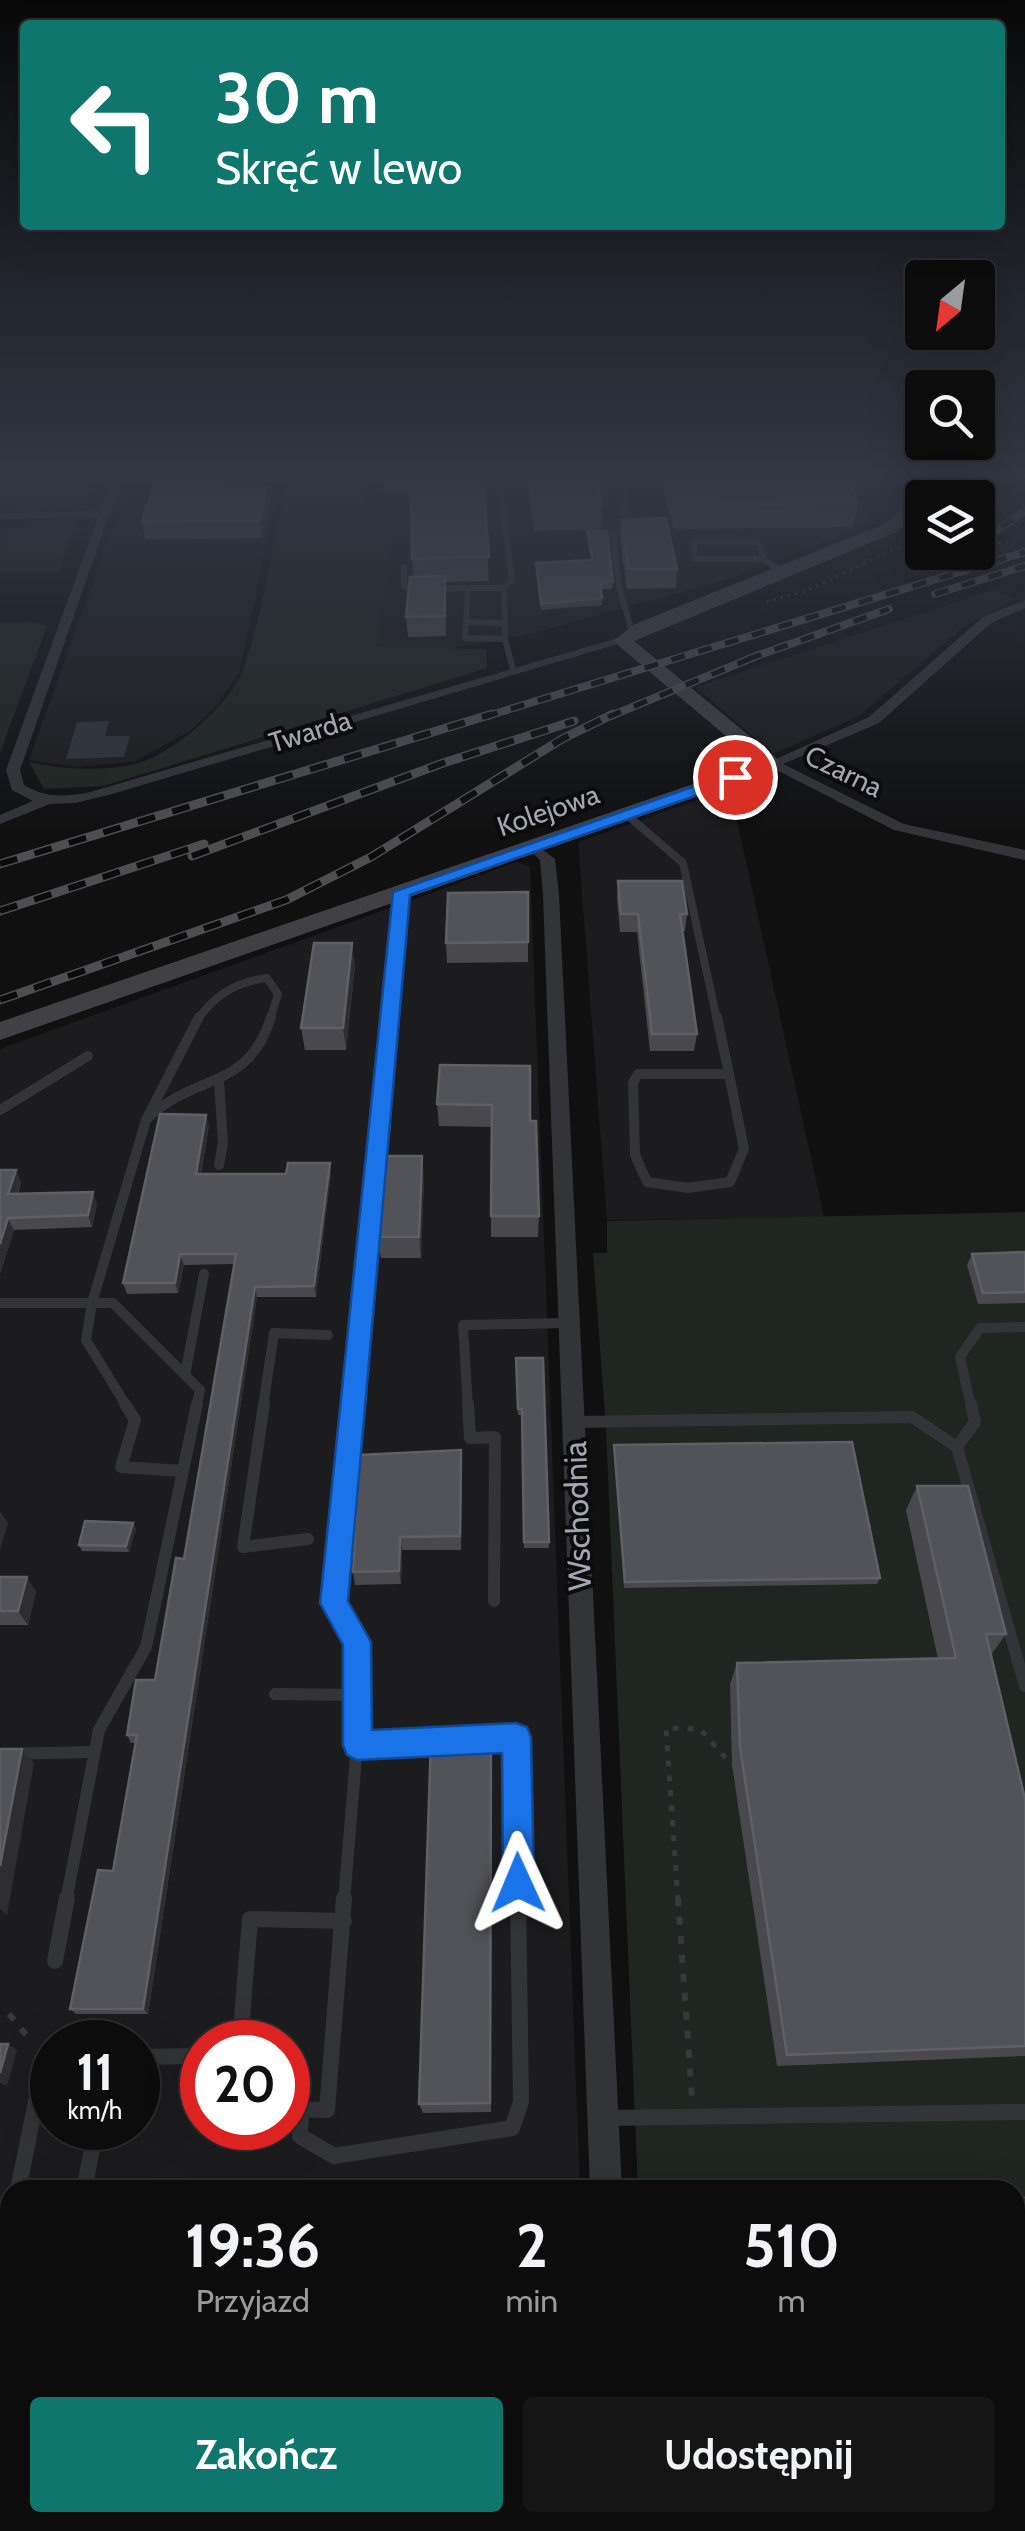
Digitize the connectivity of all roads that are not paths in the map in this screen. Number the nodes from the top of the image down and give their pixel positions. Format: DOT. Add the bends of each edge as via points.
graph roads {
  1 [pos="75,596"];
  2 [pos="468,596"];
  3 [pos="504,596"];
  4 [pos="620,596"];
  5 [pos="724,596"];
  6 [pos="1025,604"];
  7 [pos="466,622"];
  8 [pos="504,622"];
  9 [pos="627,636"];
  10 [pos="506,639"];
  11 [pos="513,670"];
  12 [pos="772,764"];
  13 [pos="47,800"];
  14 [pos="626,814"];
  15 [pos="0,820"];
  16 [pos="534,847"];
  17 [pos="1025,855"];
  18 [pos="402,892"];
  19 [pos="0,1031"];
  20 [pos="88,1056"];
  21 [pos="730,1074"];
  22 [pos="219,1080"];
  23 [pos="162,1099"];
  24 [pos="0,1110"];
  25 [pos="218,1166"];
  26 [pos="204,1274"];
  27 [pos="0,1303"];
  28 [pos="92,1303"];
  29 [pos="568,1323"];
  30 [pos="1025,1327"];
  31 [pos="328,1335"];
  32 [pos="184,1375"];
  33 [pos="573,1422"];
  34 [pos="957,1447"];
  35 [pos="183,1472"];
  36 [pos="308,1540"];
  37 [pos="494,1601"];
  38 [pos="1025,1686"];
  39 [pos="275,1694"];
  40 [pos="357,1694"];
  41 [pos="357,1745"];
  42 [pos="94,1752"];
  43 [pos="0,1754"];
  44 [pos="344,1921"];
  45 [pos="56,1961"];
  46 [pos="242,2020"];
  47 [pos="310,2109"];
  48 [pos="1025,2112"];
  49 [pos="602,2118"];
  50 [pos="30,2139"];
  51 [pos="310,2142"];
  52 [pos="92,2150"];
  53 [pos="20,2180"];
  54 [pos="86,2180"];
  55 [pos="605,2180"];
  1 -- 13 [label="street" via="13,770 17,787"];
  2 -- 7 [label="lane"];
  3 -- 8 [label="lane"];
  4 -- 9 [label="lane"];
  5 -- 9 [label="street"];
  6 -- 12 [label="street, Kolejowa" via="987,620 874,720"];
  7 -- 8 [label="lane"];
  7 -- 10 [label="lane" via="465,638"];
  8 -- 10 [label="lane"];
  9 -- 11 [label="street, Twarda"];
  9 -- 12 [label="street, Czarna"];
  10 -- 11 [label="lane"];
  11 -- 13 [label="street, Twarda" via="136,783"];
  12 -- 14 [label="street, Kolejowa"];
  12 -- 17 [label="street, Czarna" via="885,822"];
  13 -- 15 [label="street, Twarda"];
  14 -- 16 [label="street, Kolejowa"];
  14 -- 21 [label="lane" via="682,864"];
  16 -- 18 [label="street, Kolejowa"];
  16 -- 29 [label="street, Wschodnia" via="547,859 551,895"];
  18 -- 19 [label="street, Kolejowa"];
  18 -- 40 [label="lane" via="334,1603 358,1642"];
  20 -- 24 [label="lane"];
  21 -- 21 [label="lane" via="638,1074 635,1156 647,1182 688,1188 730,1182 744,1149"];
  22 -- 23 [label="lane"];
  22 -- 23 [label="lane" via="246,1066 267,1030 278,994 267,978 224,986 202,1011"];
  22 -- 25 [label="lane"];
  23 -- 28 [label="lane" via="146,1120"];
  26 -- 32 [label="lane"];
  27 -- 28 [label="lane"];
  28 -- 32 [label="lane" via="112,1303"];
  28 -- 35 [label="lane" via="86,1340 135,1420 120,1467"];
  29 -- 33 [label="street, Wschodnia"];
  29 -- 37 [label="lane" via="462,1324 470,1438 495,1437"];
  30 -- 34 [label="lane" via="980,1328 960,1357 974,1422"];
  31 -- 36 [label="lane" via="274,1332 243,1547"];
  32 -- 35 [label="lane" via="200,1390"];
  33 -- 34 [label="lane" via="912,1417"];
  33 -- 49 [label="street, Wschodnia"];
  34 -- 38 [label="lane"];
  35 -- 42 [label="lane" via="146,1647 98,1730"];
  39 -- 40 [label="lane"];
  40 -- 41 [label="lane"];
  41 -- 44 [label="lane"];
  41 -- 51 [label="lane" via="516,1737 522,2102 512,2128 334,2156"];
  42 -- 43 [label="lane"];
  42 -- 45 [label="lane"];
  44 -- 46 [label="lane" via="250,1919"];
  44 -- 47 [label="lane" via="328,2110"];
  48 -- 49 [label="lane"];
  49 -- 55 [label="street, Wschodnia"];
  50 -- 53 [label="lane"];
  52 -- 54 [label="lane"];
}
